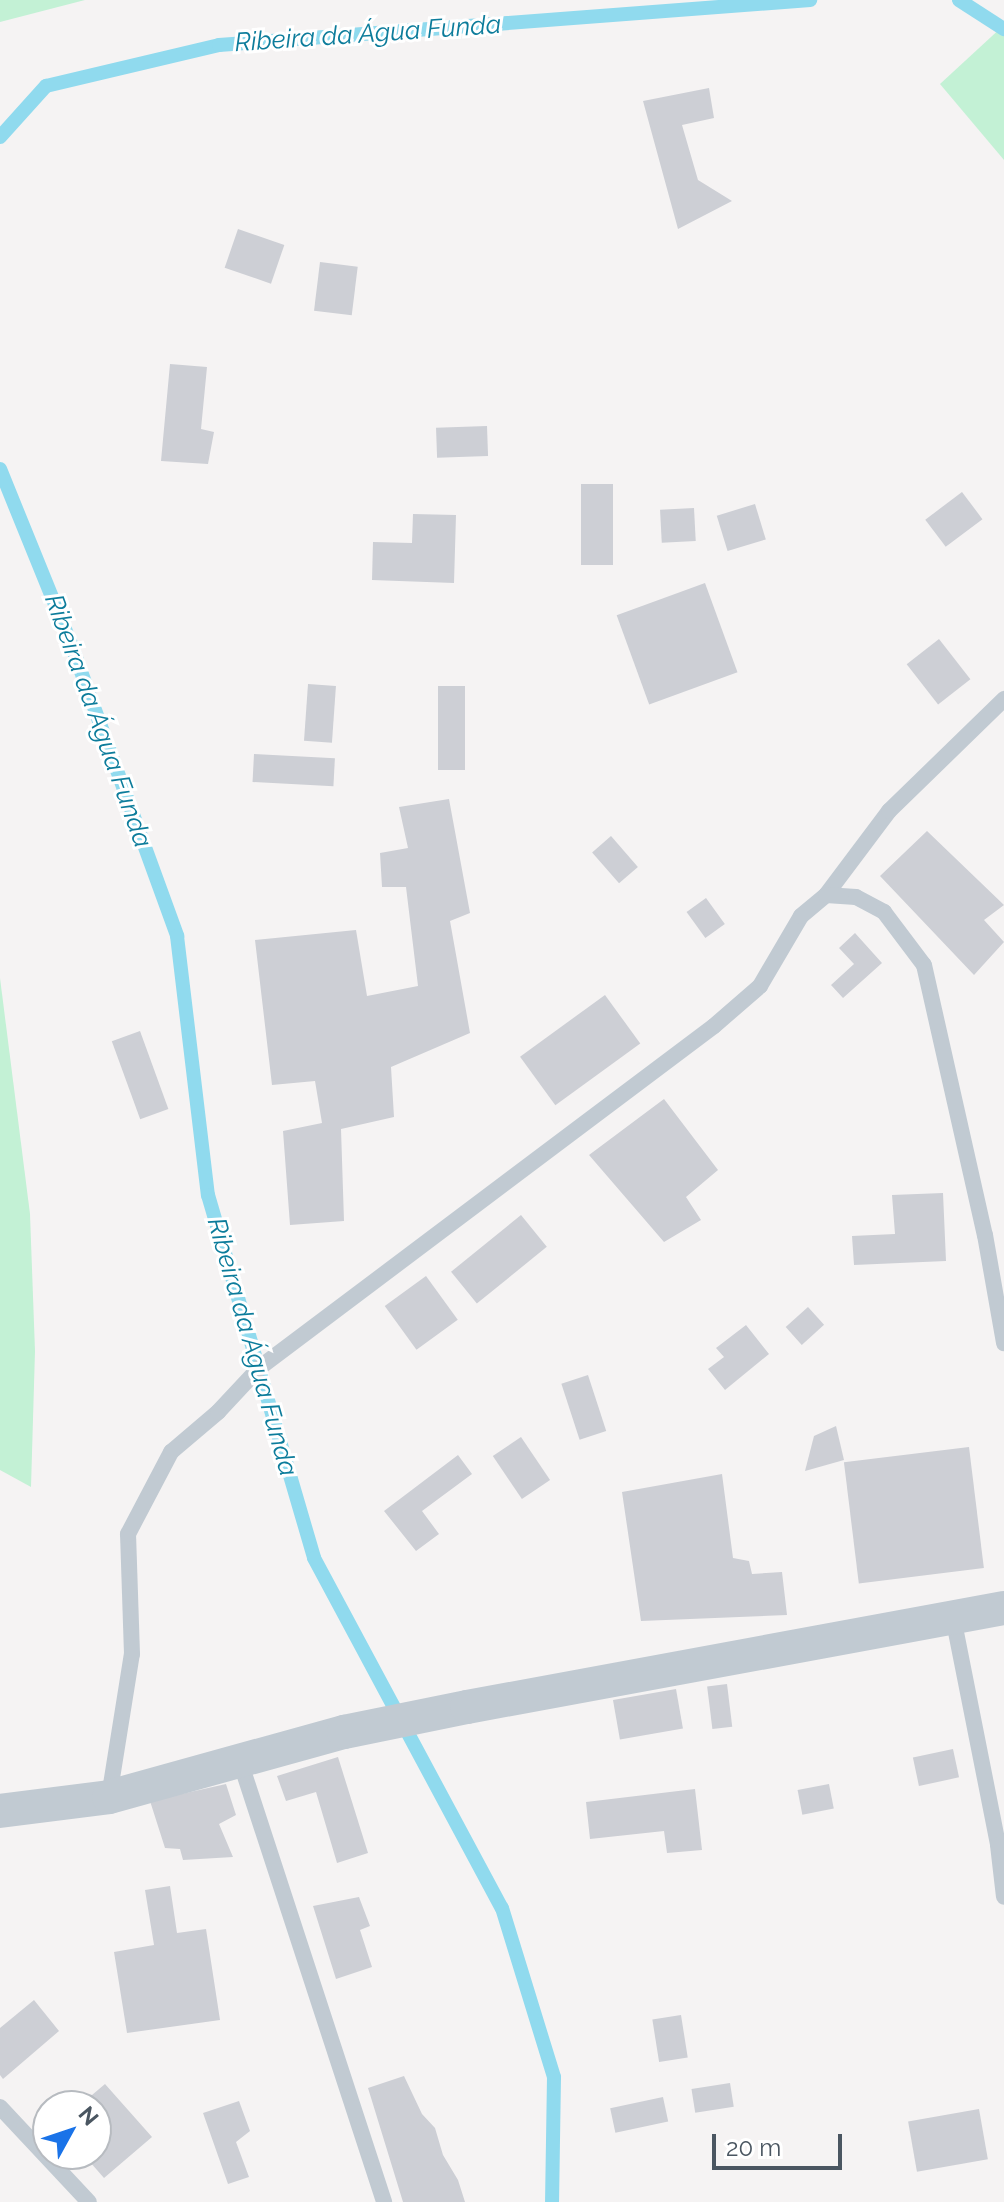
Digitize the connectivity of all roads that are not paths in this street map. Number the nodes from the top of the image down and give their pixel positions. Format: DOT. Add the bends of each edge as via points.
graph roads {
  1 [pos="1004,699"];
  2 [pos="826,895"];
  3 [pos="1004,1343"];
  4 [pos="1004,1608"];
  5 [pos="953,1617"];
  6 [pos="240,1761"];
  7 [pos="109,1797"];
  8 [pos="0,1811"];
  9 [pos="1004,1897"];
  10 [pos="0,2107"];
  11 [pos="89,2202"];
  12 [pos="384,2202"];
  1 -- 2 [label="lane" via="889,811"];
  2 -- 3 [label="lane" via="856,897 884,912 924,965"];
  2 -- 7 [label="lane" via="801,916 760,986 714,1026 259,1368 171,1452 128,1534 132,1654"];
  4 -- 5 [label="street"];
  5 -- 6 [label="street" via="467,1707 344,1732"];
  5 -- 9 [label="lane"];
  6 -- 7 [label="street"];
  6 -- 12 [label="lane"];
  7 -- 8 [label="street"];
  10 -- 11 [label="lane"];
}
